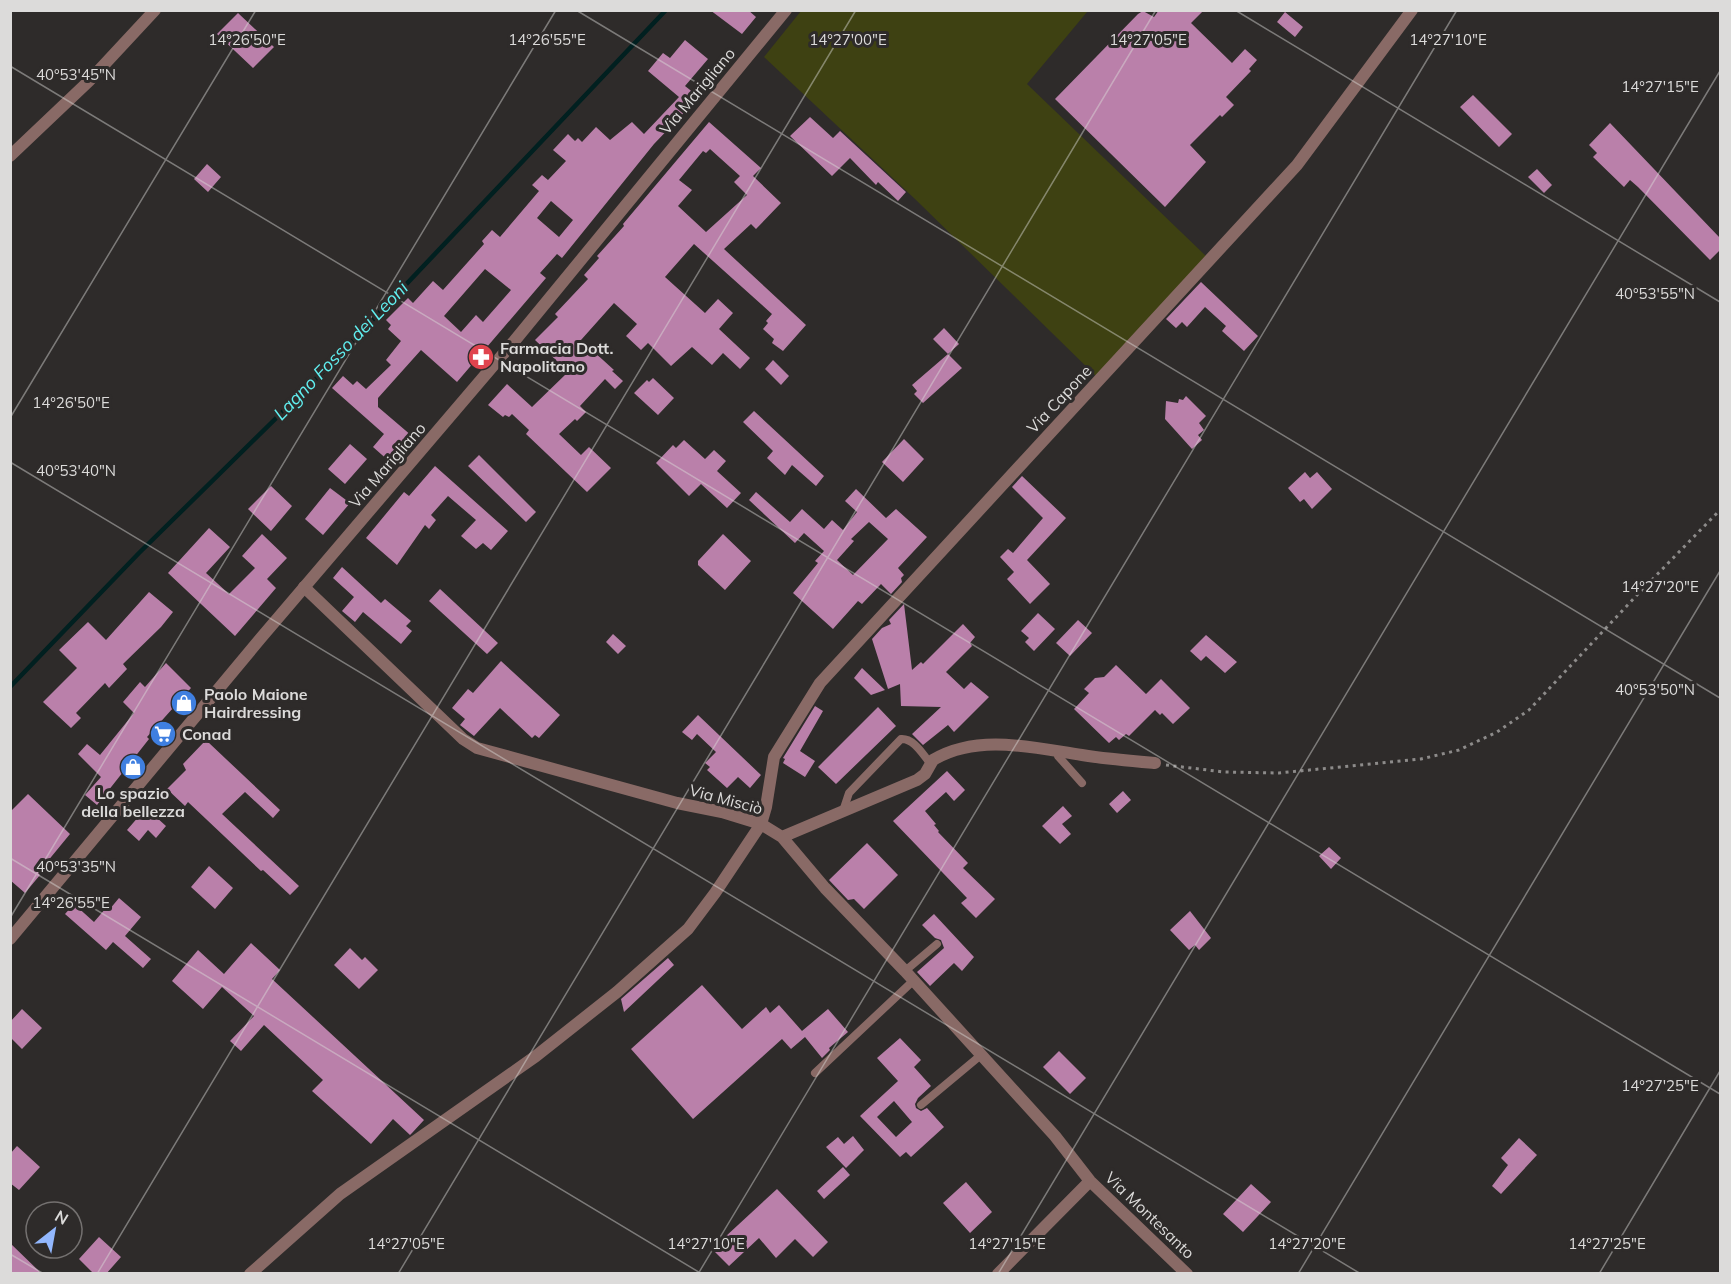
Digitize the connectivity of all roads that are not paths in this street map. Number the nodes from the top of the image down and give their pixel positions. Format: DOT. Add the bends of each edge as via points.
graph roads {
  1 [pos="155,10"];
  2 [pos="786,10"];
  3 [pos="1412,10"];
  4 [pos="10,156"];
  5 [pos="304,587"];
  6 [pos="1058,751"];
  7 [pos="1155,763"];
  8 [pos="930,764"];
  9 [pos="1082,783"];
  10 [pos="843,811"];
  11 [pos="761,824"];
  12 [pos="782,837"];
  13 [pos="10,939"];
  14 [pos="937,944"];
  15 [pos="909,976"];
  16 [pos="981,1054"];
  17 [pos="815,1073"];
  18 [pos="921,1105"];
  19 [pos="1090,1181"];
  20 [pos="250,1274"];
  21 [pos="998,1274"];
  22 [pos="1187,1274"];
  1 -- 4 [label="street" via="89,81"];
  2 -- 5 [label="street, Via Marigliano" via="516,339"];
  3 -- 11 [label="street, Via Capone" via="1297,165 820,683 774,757"];
  5 -- 11 [label="street, Via Misciò" via="477,748"];
  5 -- 13 [label="street, Via Marigliano"];
  6 -- 7 [label="street"];
  6 -- 8 [label="street" via="1004,744 967,748"];
  6 -- 9 [label="lane" via="1061,761"];
  8 -- 10 [label="street" via="916,780"];
  8 -- 10 [label="lane" via="912,742 901,738 849,793"];
  10 -- 12 [label="street"];
  11 -- 12 [label="street, Via Misciò"];
  11 -- 20 [label="street" via="688,929 662,952 536,1056 340,1194"];
  12 -- 15 [label="street, Via Misciò"];
  14 -- 15 [label="lane"];
  15 -- 16 [label="street, Via Misciò"];
  15 -- 17 [label="lane"];
  16 -- 18 [label="lane"];
  16 -- 19 [label="street, Via Misciò"];
  19 -- 21 [label="street"];
  19 -- 22 [label="street, Via Montesanto"];
}
